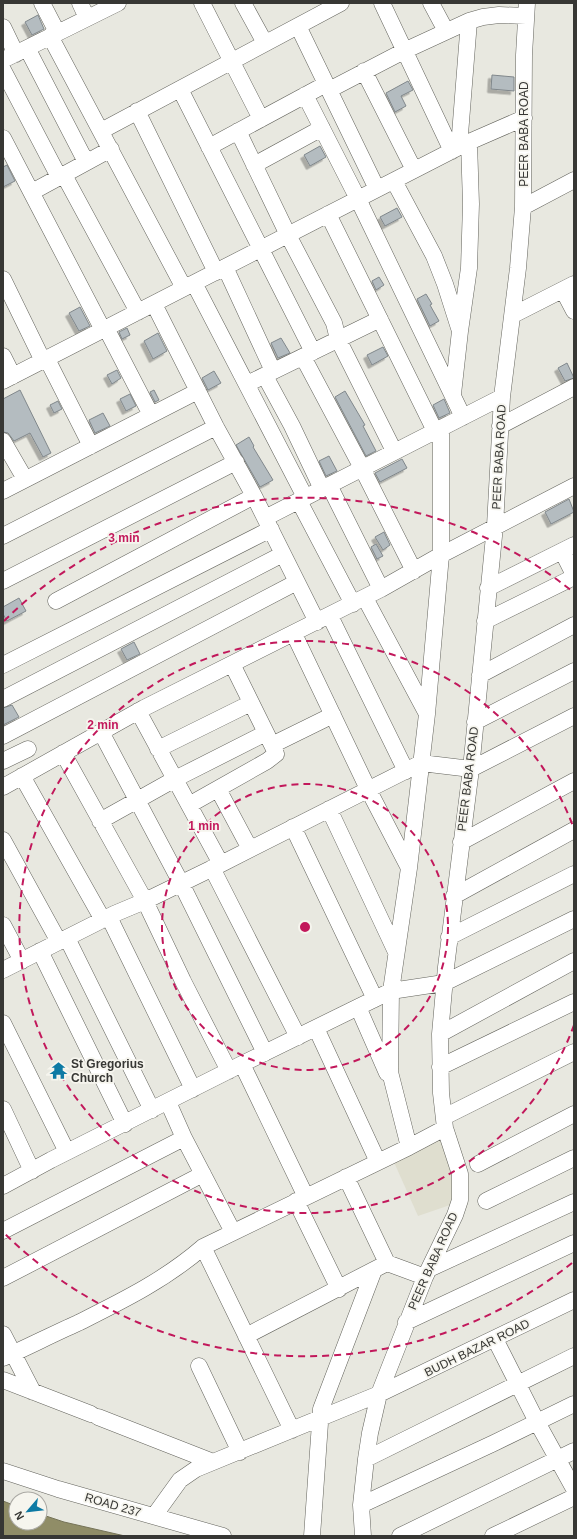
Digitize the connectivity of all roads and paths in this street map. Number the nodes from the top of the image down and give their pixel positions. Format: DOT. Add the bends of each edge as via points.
graph roads {
  1 [pos="42,3"];
  2 [pos="80,3"];
  3 [pos="118,3"];
  4 [pos="202,3"];
  5 [pos="243,3"];
  6 [pos="341,3"];
  7 [pos="382,3"];
  8 [pos="431,3"];
  9 [pos="526,10"];
  10 [pos="87,18"];
  11 [pos="469,21"];
  12 [pos="298,26"];
  13 [pos="3,27"];
  14 [pos="446,31"];
  15 [pos="54,34"];
  16 [pos="265,43"];
  17 [pos="404,51"];
  18 [pos="15,54"];
  19 [pos="232,61"];
  20 [pos="3,70"];
  21 [pos="364,71"];
  22 [pos="327,87"];
  23 [pos="180,89"];
  24 [pos="305,95"];
  25 [pos="136,111"];
  26 [pos="524,118"];
  27 [pos="261,119"];
  28 [pos="322,128"];
  29 [pos="101,130"];
  30 [pos="238,132"];
  31 [pos="3,138"];
  32 [pos="210,147"];
  33 [pos="460,147"];
  34 [pos="111,149"];
  35 [pos="86,162"];
  36 [pos="254,165"];
  37 [pos="414,170"];
  38 [pos="61,176"];
  39 [pos="574,180"];
  40 [pos="394,181"];
  41 [pos="377,189"];
  42 [pos="32,192"];
  43 [pos="358,199"];
  44 [pos="523,207"];
  45 [pos="328,214"];
  46 [pos="288,235"];
  47 [pos="261,249"];
  48 [pos="220,270"];
  49 [pos="3,279"];
  50 [pos="189,286"];
  51 [pos="569,287"];
  52 [pos="154,304"];
  53 [pos="574,310"];
  54 [pos="138,312"];
  55 [pos="513,315"];
  56 [pos="380,319"];
  57 [pos="104,329"];
  58 [pos="460,331"];
  59 [pos="338,339"];
  60 [pos="308,354"];
  61 [pos="3,356"];
  62 [pos="45,360"];
  63 [pos="269,374"];
  64 [pos="8,379"];
  65 [pos="247,384"];
  66 [pos="574,387"];
  67 [pos="198,391"];
  68 [pos="453,394"];
  69 [pos="502,397"];
  70 [pos="151,415"];
  71 [pos="464,417"];
  72 [pos="500,426"];
  73 [pos="216,427"];
  74 [pos="438,429"];
  75 [pos="3,441"];
  76 [pos="91,446"];
  77 [pos="394,451"];
  78 [pos="236,462"];
  79 [pos="362,468"];
  80 [pos="25,479"];
  81 [pos="574,486"];
  82 [pos="326,487"];
  83 [pos="3,491"];
  84 [pos="254,496"];
  85 [pos="302,499"];
  86 [pos="268,523"];
  87 [pos="495,526"];
  88 [pos="3,536"];
  89 [pos="568,548"];
  90 [pos="283,554"];
  91 [pos="441,555"];
  92 [pos="414,571"];
  93 [pos="574,576"];
  94 [pos="3,581"];
  95 [pos="297,582"];
  96 [pos="488,588"];
  97 [pos="382,590"];
  98 [pos="56,600"];
  99 [pos="359,601"];
  100 [pos="324,619"];
  101 [pos="485,621"];
  102 [pos="574,625"];
  103 [pos="294,634"];
  104 [pos="232,664"];
  105 [pos="3,665"];
  106 [pos="574,671"];
  107 [pos="480,675"];
  108 [pos="3,699"];
  109 [pos="252,703"];
  110 [pos="138,711"];
  111 [pos="427,714"];
  112 [pos="333,715"];
  113 [pos="574,716"];
  114 [pos="475,722"];
  115 [pos="101,732"];
  116 [pos="3,736"];
  117 [pos="269,739"];
  118 [pos="28,749"];
  119 [pos="158,749"];
  120 [pos="63,753"];
  121 [pos="3,761"];
  122 [pos="422,763"];
  123 [pos="471,769"];
  124 [pos="406,771"];
  125 [pos="22,776"];
  126 [pos="175,779"];
  127 [pos="574,781"];
  128 [pos="3,787"];
  129 [pos="218,789"];
  130 [pos="368,789"];
  131 [pos="137,800"];
  132 [pos="189,805"];
  133 [pos="329,809"];
  134 [pos="100,821"];
  135 [pos="293,827"];
  136 [pos="574,830"];
  137 [pos="3,840"];
  138 [pos="461,842"];
  139 [pos="250,849"];
  140 [pos="216,866"];
  141 [pos="409,868"];
  142 [pos="574,874"];
  143 [pos="181,883"];
  144 [pos="454,896"];
  145 [pos="145,901"];
  146 [pos="106,918"];
  147 [pos="574,919"];
  148 [pos="3,925"];
  149 [pos="450,937"];
  150 [pos="63,940"];
  151 [pos="40,952"];
  152 [pos="396,952"];
  153 [pos="22,961"];
  154 [pos="574,961"];
  155 [pos="3,970"];
  156 [pos="444,984"];
  157 [pos="391,991"];
  158 [pos="376,999"];
  159 [pos="574,1002"];
  160 [pos="358,1007"];
  161 [pos="3,1023"];
  162 [pos="316,1028"];
  163 [pos="440,1034"];
  164 [pos="298,1037"];
  165 [pos="574,1052"];
  166 [pos="265,1053"];
  167 [pos="440,1067"];
  168 [pos="235,1068"];
  169 [pos="393,1087"];
  170 [pos="193,1089"];
  171 [pos="168,1102"];
  172 [pos="3,1109"];
  173 [pos="152,1110"];
  174 [pos="574,1114"];
  175 [pos="445,1122"];
  176 [pos="125,1124"];
  177 [pos="184,1138"];
  178 [pos="409,1147"];
  179 [pos="68,1152"];
  180 [pos="574,1158"];
  181 [pos="378,1162"];
  182 [pos="478,1164"];
  183 [pos="32,1171"];
  184 [pos="203,1174"];
  185 [pos="346,1177"];
  186 [pos="3,1186"];
  187 [pos="301,1199"];
  188 [pos="486,1201"];
  189 [pos="574,1202"];
  190 [pos="3,1232"];
  191 [pos="233,1232"];
  192 [pos="574,1243"];
  193 [pos="203,1246"];
  194 [pos="381,1266"];
  195 [pos="427,1273"];
  196 [pos="3,1278"];
  197 [pos="339,1288"];
  198 [pos="574,1300"];
  199 [pos="406,1322"];
  200 [pos="3,1334"];
  201 [pos="246,1336"];
  202 [pos="494,1340"];
  203 [pos="8,1356"];
  204 [pos="574,1356"];
  205 [pos="199,1366"];
  206 [pos="3,1380"];
  207 [pos="518,1385"];
  208 [pos="33,1392"];
  209 [pos="379,1394"];
  210 [pos="574,1404"];
  211 [pos="320,1419"];
  212 [pos="537,1422"];
  213 [pos="292,1430"];
  214 [pos="574,1451"];
  215 [pos="240,1452"];
  216 [pos="366,1459"];
  217 [pos="558,1459"];
  218 [pos="213,1462"];
  219 [pos="3,1471"];
  220 [pos="574,1489"];
  221 [pos="574,1497"];
  222 [pos="361,1505"];
  223 [pos="154,1516"];
  224 [pos="223,1536"];
  225 [pos="312,1536"];
  226 [pos="363,1536"];
  227 [pos="400,1536"];
  228 [pos="493,1536"];
  1 -- 15 [label="street"];
  2 -- 10 [label="street"];
  3 -- 10 [label="street"];
  4 -- 19 [label="street"];
  5 -- 16 [label="street"];
  6 -- 12 [label="street"];
  7 -- 17 [label="street"];
  8 -- 14 [label="street"];
  9 -- 11 [label="street"];
  9 -- 26 [label="street, PEER BABA ROAD"];
  10 -- 15 [label="street"];
  11 -- 14 [label="street"];
  11 -- 33 [label="street"];
  12 -- 16 [label="street"];
  12 -- 22 [label="street"];
  13 -- 18 [label="street"];
  14 -- 17 [label="street"];
  15 -- 18 [label="street"];
  15 -- 29 [label="street"];
  16 -- 19 [label="street"];
  17 -- 21 [label="street"];
  17 -- 33 [label="street"];
  18 -- 35 [label="street"];
  19 -- 23 [label="street"];
  19 -- 27 [label="street"];
  20 -- 38 [label="street"];
  21 -- 22 [label="street"];
  21 -- 37 [label="street"];
  22 -- 24 [label="street"];
  22 -- 41 [label="street"];
  23 -- 25 [label="street"];
  23 -- 32 [label="street"];
  24 -- 27 [label="street"];
  24 -- 28 [label="street"];
  25 -- 29 [label="street"];
  25 -- 48 [label="street"];
  26 -- 33 [label="street"];
  26 -- 44 [label="street, PEER BABA ROAD"];
  27 -- 30 [label="street"];
  28 -- 36 [label="street"];
  28 -- 43 [label="street"];
  29 -- 34 [label="street"];
  30 -- 32 [label="street"];
  30 -- 36 [label="street"];
  31 -- 42 [label="street"];
  32 -- 47 [label="street"];
  33 -- 37 [label="street"];
  33 -- 58 [label="street" via="472,204 470,268"];
  34 -- 35 [label="street"];
  34 -- 50 [label="street"];
  35 -- 38 [label="street"];
  36 -- 46 [label="street"];
  37 -- 40 [label="street"];
  38 -- 42 [label="street"];
  38 -- 54 [label="street"];
  39 -- 44 [label="street"];
  40 -- 41 [label="street"];
  40 -- 58 [label="street" via="434,256"];
  41 -- 43 [label="street"];
  42 -- 57 [label="street"];
  43 -- 45 [label="street"];
  43 -- 68 [label="street"];
  44 -- 55 [label="street, PEER BABA ROAD"];
  45 -- 46 [label="street"];
  45 -- 56 [label="street"];
  46 -- 47 [label="street"];
  46 -- 59 [label="street" via="334,323"];
  47 -- 48 [label="street"];
  47 -- 60 [label="street"];
  48 -- 50 [label="street"];
  48 -- 63 [label="street"];
  49 -- 62 [label="street"];
  50 -- 52 [label="street"];
  50 -- 65 [label="street"];
  51 -- 53 [label="street"];
  51 -- 55 [label="street"];
  52 -- 54 [label="street"];
  52 -- 67 [label="street"];
  54 -- 57 [label="street"];
  55 -- 69 [label="street, PEER BABA ROAD"];
  56 -- 59 [label="street"];
  56 -- 74 [label="street"];
  57 -- 62 [label="street"];
  57 -- 70 [label="street"];
  58 -- 68 [label="street"];
  59 -- 60 [label="street"];
  59 -- 77 [label="street"];
  60 -- 63 [label="street"];
  60 -- 79 [label="street"];
  61 -- 64 [label="street"];
  62 -- 64 [label="street"];
  62 -- 76 [label="street"];
  63 -- 65 [label="street"];
  63 -- 82 [label="street" via="292,426"];
  65 -- 85 [label="street"];
  66 -- 72 [label="street"];
  67 -- 70 [label="street"];
  67 -- 73 [label="street"];
  68 -- 71 [label="street"];
  69 -- 71 [label="street"];
  69 -- 72 [label="street, PEER BABA ROAD"];
  70 -- 76 [label="street"];
  71 -- 74 [label="street"];
  72 -- 87 [label="street, PEER BABA ROAD"];
  73 -- 78 [label="street"];
  73 -- 88 [label="street"];
  74 -- 77 [label="street"];
  74 -- 91 [label="street"];
  75 -- 80 [label="street"];
  76 -- 80 [label="street"];
  77 -- 79 [label="street"];
  78 -- 84 [label="street"];
  78 -- 94 [label="street"];
  79 -- 82 [label="street"];
  79 -- 92 [label="street"];
  80 -- 83 [label="street"];
  81 -- 87 [label="street"];
  82 -- 85 [label="street"];
  82 -- 97 [label="street"];
  84 -- 86 [label="street"];
  84 -- 98 [label="street"];
  85 -- 86 [label="street"];
  85 -- 99 [label="street"];
  86 -- 90 [label="street"];
  86 -- 105 [label="street"];
  87 -- 91 [label="street"];
  87 -- 96 [label="street, PEER BABA ROAD"];
  89 -- 93 [label="street"];
  89 -- 96 [label="street"];
  90 -- 95 [label="street"];
  90 -- 108 [label="street"];
  91 -- 92 [label="street"];
  91 -- 111 [label="street"];
  92 -- 97 [label="street"];
  93 -- 101 [label="street"];
  95 -- 100 [label="street"];
  95 -- 116 [label="street"];
  96 -- 101 [label="street, PEER BABA ROAD"];
  97 -- 99 [label="street"];
  99 -- 100 [label="street"];
  99 -- 111 [label="street"];
  100 -- 103 [label="street"];
  100 -- 124 [label="street"];
  101 -- 107 [label="street, PEER BABA ROAD"];
  102 -- 107 [label="street"];
  103 -- 104 [label="street"];
  103 -- 112 [label="street"];
  104 -- 109 [label="street"];
  104 -- 110 [label="street"];
  106 -- 114 [label="street"];
  107 -- 114 [label="street, PEER BABA ROAD"];
  109 -- 117 [label="street"];
  109 -- 119 [label="street"];
  110 -- 115 [label="street"];
  110 -- 119 [label="street"];
  111 -- 122 [label="street"];
  112 -- 117 [label="street"];
  112 -- 130 [label="street"];
  113 -- 123 [label="street"];
  114 -- 123 [label="street, PEER BABA ROAD"];
  115 -- 120 [label="street"];
  115 -- 131 [label="street"];
  117 -- 126 [label="street"];
  117 -- 129 [label="street" via="275,751 274,757"];
  118 -- 121 [label="street"];
  119 -- 126 [label="street"];
  120 -- 125 [label="street"];
  120 -- 134 [label="street"];
  122 -- 123 [label="street"];
  122 -- 124 [label="street"];
  122 -- 141 [label="street"];
  123 -- 138 [label="street, PEER BABA ROAD"];
  124 -- 130 [label="street"];
  125 -- 128 [label="street"];
  125 -- 146 [label="street"];
  126 -- 131 [label="street"];
  126 -- 132 [label="street"];
  127 -- 138 [label="street"];
  129 -- 132 [label="street"];
  129 -- 139 [label="street"];
  130 -- 133 [label="street"];
  130 -- 141 [label="street"];
  131 -- 134 [label="street"];
  131 -- 143 [label="street"];
  132 -- 140 [label="street"];
  133 -- 135 [label="street"];
  133 -- 152 [label="street"];
  134 -- 145 [label="street"];
  135 -- 139 [label="street"];
  135 -- 158 [label="street"];
  136 -- 144 [label="street"];
  137 -- 150 [label="street"];
  138 -- 144 [label="street, PEER BABA ROAD"];
  139 -- 140 [label="street"];
  140 -- 143 [label="street"];
  140 -- 164 [label="street"];
  141 -- 152 [label="street"];
  142 -- 149 [label="street"];
  143 -- 145 [label="street"];
  143 -- 166 [label="street"];
  144 -- 149 [label="street, PEER BABA ROAD"];
  145 -- 146 [label="street"];
  145 -- 168 [label="street" via="183,981"];
  146 -- 150 [label="street"];
  146 -- 170 [label="street"];
  147 -- 156 [label="street"];
  148 -- 153 [label="street"];
  149 -- 156 [label="street, PEER BABA ROAD"];
  150 -- 151 [label="street"];
  150 -- 173 [label="street"];
  151 -- 153 [label="street"];
  151 -- 176 [label="street"];
  152 -- 157 [label="street"];
  153 -- 155 [label="street"];
  154 -- 163 [label="street"];
  156 -- 157 [label="street"];
  156 -- 163 [label="street, PEER BABA ROAD"];
  157 -- 158 [label="street"];
  157 -- 169 [label="street" via="390,1072"];
  158 -- 160 [label="street"];
  159 -- 167 [label="street"];
  160 -- 162 [label="street"];
  160 -- 169 [label="street"];
  161 -- 179 [label="street"];
  162 -- 164 [label="street"];
  162 -- 181 [label="street"];
  163 -- 167 [label="street, PEER BABA ROAD"];
  164 -- 166 [label="street"];
  165 -- 175 [label="street"];
  166 -- 168 [label="street"];
  167 -- 175 [label="street, PEER BABA ROAD"];
  168 -- 170 [label="street"];
  168 -- 187 [label="street"];
  169 -- 178 [label="street"];
  170 -- 171 [label="street"];
  171 -- 173 [label="street"];
  171 -- 177 [label="street"];
  172 -- 183 [label="street"];
  173 -- 176 [label="street"];
  174 -- 182 [label="street"];
  175 -- 178 [label="street"];
  175 -- 195 [label="street, PEER BABA ROAD" via="460,1174 460,1200"];
  176 -- 179 [label="street"];
  177 -- 184 [label="street"];
  177 -- 190 [label="street"];
  178 -- 181 [label="street"];
  179 -- 183 [label="street"];
  180 -- 188 [label="street"];
  181 -- 185 [label="street"];
  183 -- 186 [label="street"];
  184 -- 191 [label="street"];
  184 -- 196 [label="street"];
  185 -- 187 [label="street"];
  185 -- 194 [label="street"];
  187 -- 191 [label="street"];
  187 -- 197 [label="street"];
  189 -- 195 [label="street"];
  191 -- 193 [label="street"];
  192 -- 199 [label="street"];
  193 -- 201 [label="street"];
  193 -- 203 [label="street" via="151,1286"];
  194 -- 195 [label="street"];
  194 -- 197 [label="street"];
  194 -- 211 [label="street" via="321,1409"];
  195 -- 199 [label="street, PEER BABA ROAD"];
  197 -- 201 [label="street"];
  198 -- 202 [label="street, BUDH BAZAR ROAD"];
  199 -- 209 [label="street, PEER BABA ROAD"];
  200 -- 203 [label="street"];
  201 -- 213 [label="street"];
  202 -- 207 [label="street"];
  202 -- 209 [label="street, BUDH BAZAR ROAD"];
  203 -- 208 [label="street"];
  204 -- 207 [label="street"];
  205 -- 215 [label="street"];
  206 -- 208 [label="street"];
  207 -- 212 [label="street"];
  207 -- 216 [label="street"];
  208 -- 218 [label="street"];
  209 -- 211 [label="street, BUDH BAZAR ROAD"];
  209 -- 216 [label="street, PEER BABA ROAD"];
  210 -- 212 [label="street"];
  211 -- 213 [label="street, BUDH BAZAR ROAD"];
  211 -- 225 [label="street"];
  212 -- 217 [label="street"];
  212 -- 222 [label="street"];
  213 -- 215 [label="street, BUDH BAZAR ROAD"];
  214 -- 217 [label="street"];
  215 -- 218 [label="street, BUDH BAZAR ROAD"];
  216 -- 222 [label="street, PEER BABA ROAD"];
  217 -- 220 [label="street"];
  217 -- 227 [label="street"];
  218 -- 223 [label="street, BUDH BAZAR ROAD" via="185,1475"];
  219 -- 223 [label="street, ROAD 237"];
  221 -- 228 [label="street"];
  222 -- 226 [label="street, PEER BABA ROAD"];
  223 -- 224 [label="street, ROAD 237"];
}
